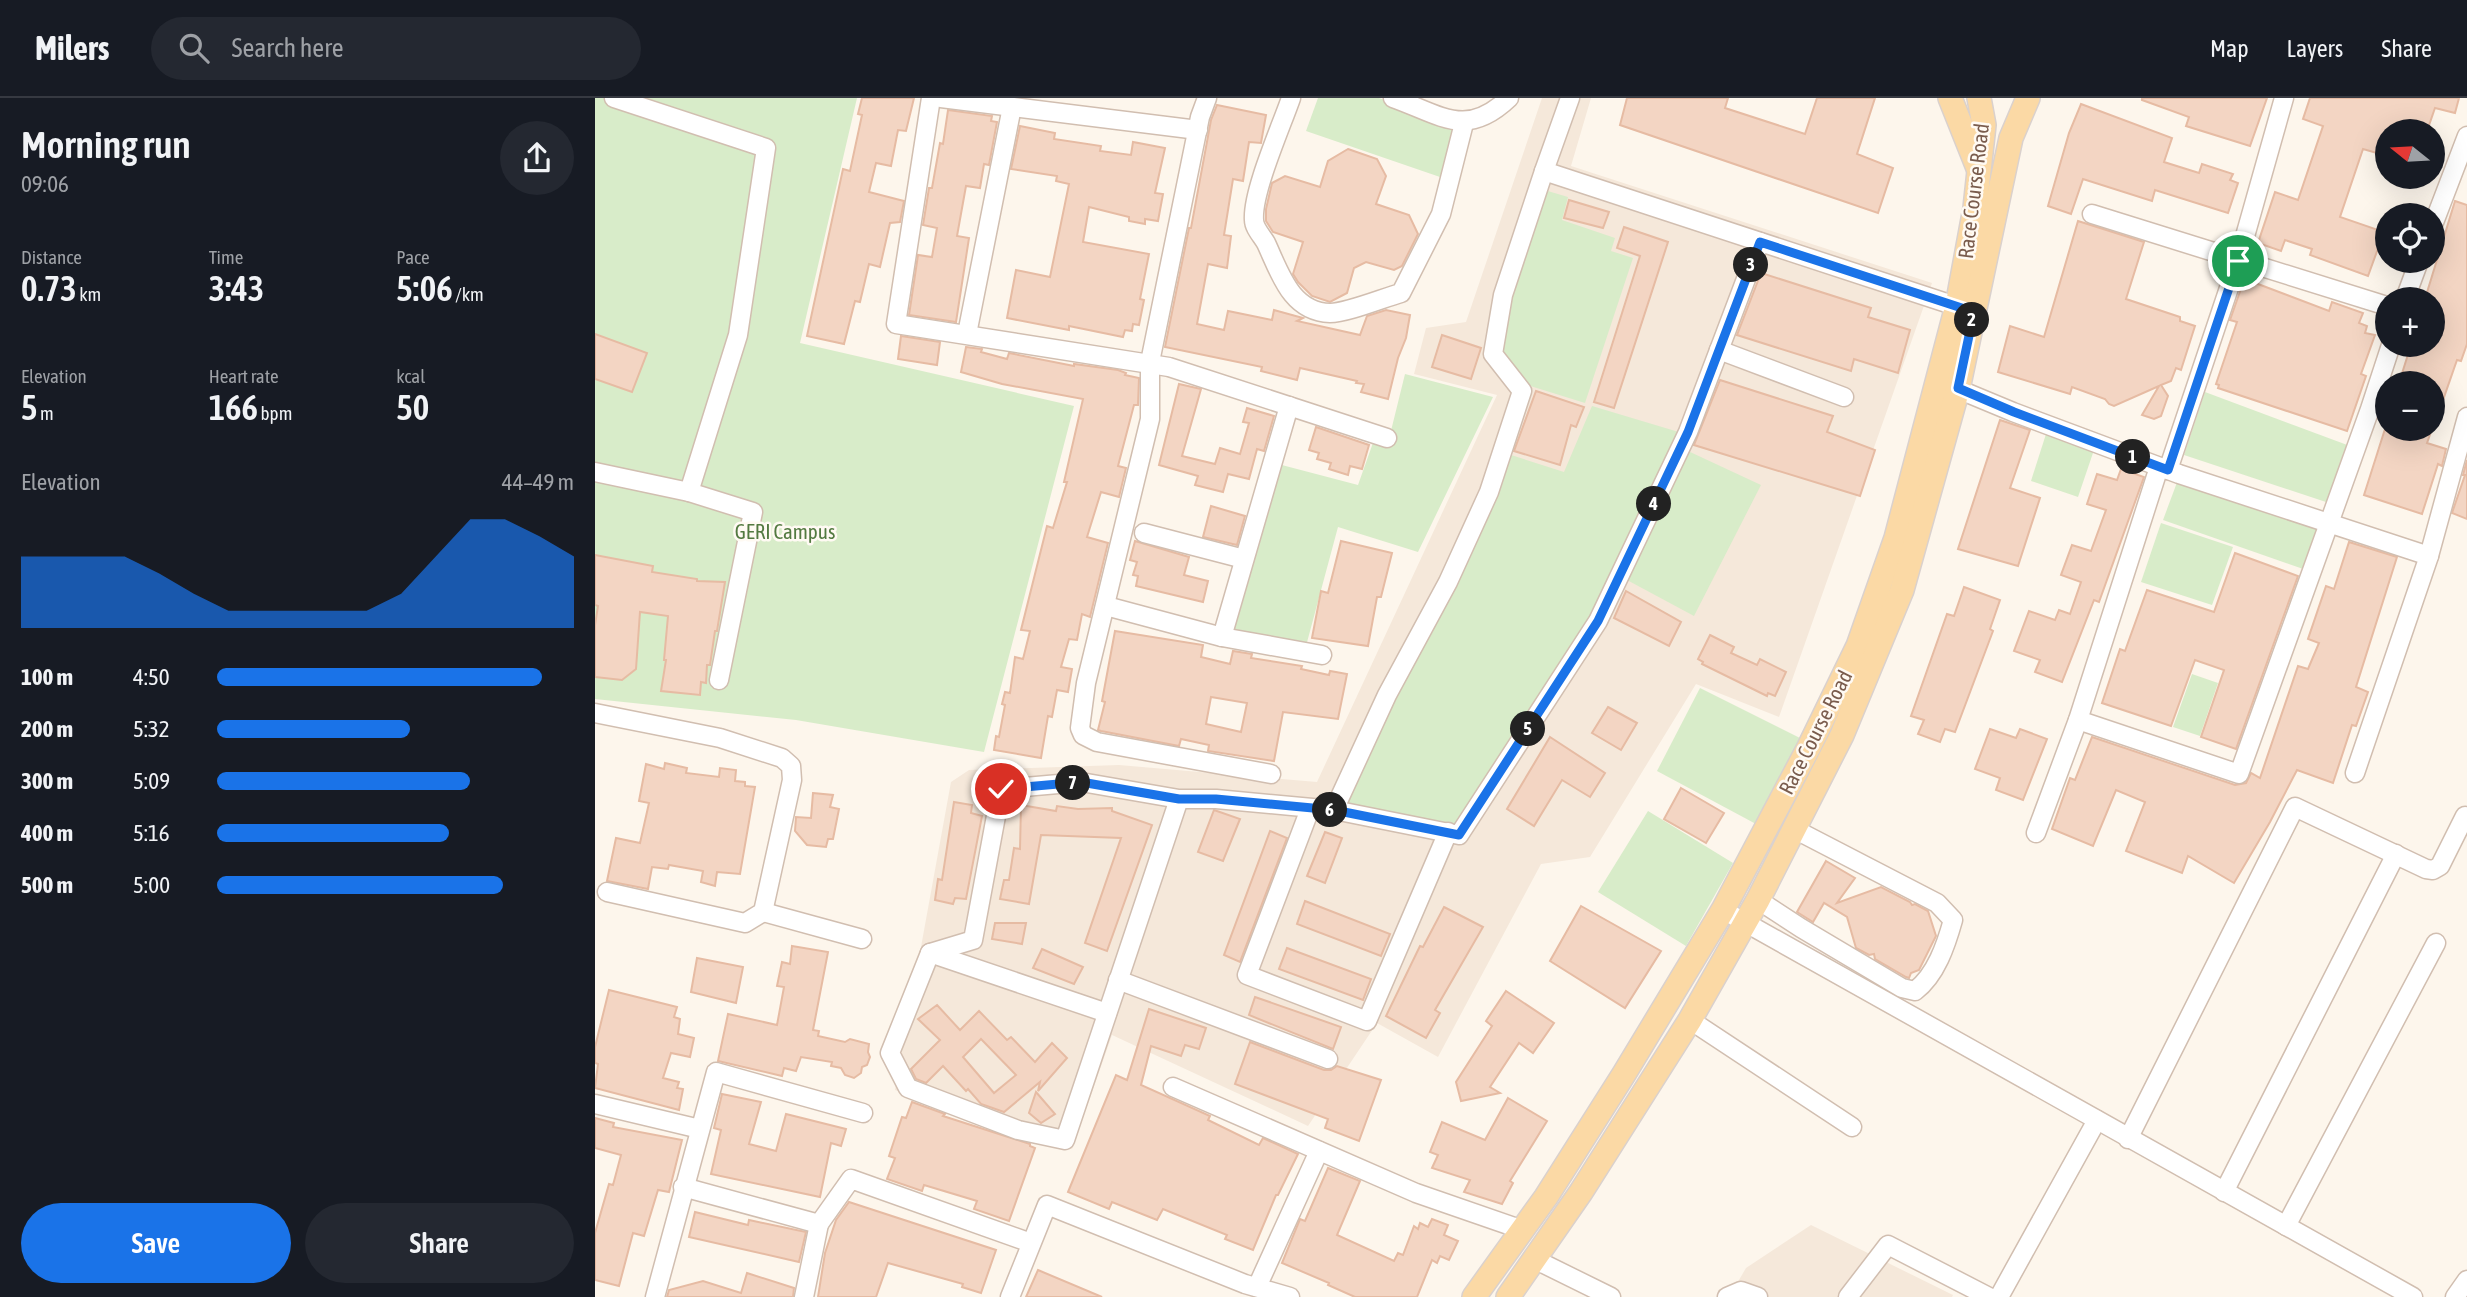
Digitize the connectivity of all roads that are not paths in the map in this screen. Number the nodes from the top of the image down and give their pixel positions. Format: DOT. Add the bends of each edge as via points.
graph roads {
  1 [pos="614,98"];
  2 [pos="931,98"];
  3 [pos="941,98"];
  4 [pos="1207,98"];
  5 [pos="1291,98"];
  6 [pos="1393,98"];
  7 [pos="1509,98"];
  8 [pos="1570,98"];
  9 [pos="1950,98"];
  10 [pos="1979,98"];
  11 [pos="2028,98"];
  12 [pos="2284,98"];
  13 [pos="1012,107"];
  14 [pos="1464,123"];
  15 [pos="1198,130"];
  16 [pos="2467,136"];
  17 [pos="1979,171"];
  18 [pos="1544,172"];
  19 [pos="2441,203"];
  20 [pos="2092,214"];
  21 [pos="1760,242"];
  22 [pos="2238,261"];
  23 [pos="2375,302"];
  24 [pos="1965,309"];
  25 [pos="967,334"];
  26 [pos="1719,351"];
  27 [pos="2387,357"];
  28 [pos="1150,362"];
  29 [pos="1936,380"];
  30 [pos="1958,388"];
  31 [pos="1844,397"];
  32 [pos="1289,406"];
  33 [pos="2466,424"];
  34 [pos="1387,438"];
  35 [pos="2164,468"];
  36 [pos="595,472"];
  37 [pos="689,492"];
  38 [pos="2328,522"];
  39 [pos="1144,533"];
  40 [pos="2429,555"];
  41 [pos="1244,559"];
  42 [pos="1106,606"];
  43 [pos="1222,637"];
  44 [pos="1322,655"];
  45 [pos="719,680"];
  46 [pos="595,713"];
  47 [pos="2078,720"];
  48 [pos="2355,773"];
  49 [pos="1271,774"];
  50 [pos="1179,799"];
  51 [pos="1310,809"];
  52 [pos="1334,810"];
  53 [pos="2467,817"];
  54 [pos="1796,830"];
  55 [pos="1448,832"];
  56 [pos="2036,833"];
  57 [pos="2396,854"];
  58 [pos="607,892"];
  59 [pos="1758,900"];
  60 [pos="1723,910"];
  61 [pos="763,912"];
  62 [pos="1746,923"];
  63 [pos="862,939"];
  64 [pos="2436,943"];
  65 [pos="930,953"];
  66 [pos="1118,980"];
  67 [pos="1107,1013"];
  68 [pos="1690,1020"];
  69 [pos="1328,1059"];
  70 [pos="1173,1087"];
  71 [pos="595,1104"];
  72 [pos="863,1113"];
  73 [pos="2097,1120"];
  74 [pos="1852,1127"];
  75 [pos="700,1129"];
  76 [pos="2128,1139"];
  77 [pos="1319,1151"];
  78 [pos="683,1187"];
  79 [pos="2224,1192"];
  80 [pos="819,1224"];
  81 [pos="2286,1226"];
  82 [pos="1523,1230"];
  83 [pos="1031,1243"];
  84 [pos="1536,1260"];
  85 [pos="2467,1280"];
  86 [pos="1257,1287"];
  87 [pos="656,1297"];
  88 [pos="804,1297"];
  89 [pos="1010,1297"];
  90 [pos="1290,1297"];
  91 [pos="1474,1297"];
  92 [pos="1509,1297"];
  93 [pos="1611,1297"];
  94 [pos="1727,1297"];
  95 [pos="1758,1297"];
  96 [pos="1848,1297"];
  97 [pos="1989,1297"];
  98 [pos="1999,1297"];
  99 [pos="2413,1297"];
  100 [pos="2455,1297"];
  1 -- 37 [label="street" via="766,148 738,335"];
  2 -- 25 [label="street" via="897,324"];
  3 -- 13 [label="street"];
  4 -- 15 [label="street"];
  5 -- 14 [label="street" via="1255,200 1253,223 1287,289 1299,303 1315,311 1332,313 1401,293 1441,214"];
  6 -- 14 [label="street"];
  7 -- 14 [label="street" via="1485,117"];
  8 -- 18 [label="street"];
  9 -- 17 [label="main road"];
  10 -- 17 [label="main road, Race Course Road" via="1985,125"];
  11 -- 24 [label="main road, Race Course Road" via="2011,138"];
  12 -- 22 [label="street"];
  13 -- 15 [label="street"];
  13 -- 25 [label="street"];
  15 -- 28 [label="street"];
  16 -- 19 [label="street"];
  17 -- 24 [label="main road, Race Course Road"];
  18 -- 21 [label="street"];
  18 -- 52 [label="street" via="1503,295 1493,354 1521,391 1509,434 1489,492 1448,582 1387,695"];
  20 -- 22 [label="street"];
  21 -- 24 [label="street"];
  21 -- 26 [label="street"];
  22 -- 23 [label="street"];
  22 -- 35 [label="street"];
  24 -- 29 [label="main road, Race Course Road"];
  24 -- 30 [label="main road, Race Course Road"];
  25 -- 28 [label="street"];
  26 -- 31 [label="street"];
  26 -- 55 [label="street" via="1688,432 1598,621 1459,835"];
  27 -- 38 [label="street"];
  28 -- 32 [label="street"];
  28 -- 42 [label="street" via="1150,419"];
  29 -- 30 [label="street"];
  29 -- 60 [label="main road, Race Course Road" via="1896,538 1858,646"];
  30 -- 35 [label="street"];
  30 -- 54 [label="main road, Race Course Road" via="1897,606"];
  32 -- 34 [label="street"];
  32 -- 41 [label="street"];
  33 -- 40 [label="street"];
  35 -- 38 [label="street"];
  35 -- 47 [label="street"];
  36 -- 37 [label="street"];
  37 -- 45 [label="street" via="753,512"];
  38 -- 40 [label="street"];
  38 -- 47 [label="street" via="2239,774"];
  39 -- 41 [label="street"];
  40 -- 48 [label="street"];
  41 -- 43 [label="street"];
  42 -- 43 [label="street"];
  42 -- 49 [label="street" via="1086,683 1083,735 1097,742"];
  43 -- 44 [label="street"];
  46 -- 61 [label="street" via="720,738 782,758 791,766 792,780"];
  47 -- 56 [label="street"];
  50 -- 51 [label="street"];
  50 -- 65 [label="street" via="1081,782 1001,789 973,940"];
  50 -- 66 [label="street"];
  51 -- 52 [label="street"];
  51 -- 55 [label="street" via="1247,975 1367,1021"];
  52 -- 55 [label="street"];
  53 -- 57 [label="street" via="2440,866 2433,870"];
  54 -- 59 [label="main road, Race Course Road"];
  54 -- 59 [label="street" via="1937,903 1953,920 1926,982 1915,991 1902,988"];
  57 -- 76 [label="street" via="2295,807"];
  57 -- 79 [label="street"];
  58 -- 61 [label="street" via="745,923"];
  59 -- 62 [label="main road, Race Course Road"];
  60 -- 62 [label="street"];
  60 -- 82 [label="main road, Race Course Road"];
  61 -- 63 [label="street"];
  62 -- 68 [label="main road, Race Course Road"];
  62 -- 73 [label="street"];
  64 -- 81 [label="street"];
  65 -- 67 [label="street"];
  65 -- 67 [label="street" via="890,1054 908,1088 1018,1130 1065,1140"];
  66 -- 67 [label="street"];
  66 -- 69 [label="street"];
  68 -- 74 [label="street"];
  68 -- 84 [label="main road, Race Course Road"];
  70 -- 77 [label="street"];
  71 -- 75 [label="street"];
  72 -- 75 [label="street" via="716,1072"];
  73 -- 76 [label="street"];
  73 -- 98 [label="street"];
  75 -- 78 [label="street"];
  76 -- 79 [label="street"];
  77 -- 82 [label="street" via="1416,1193"];
  77 -- 86 [label="street"];
  78 -- 80 [label="street"];
  78 -- 87 [label="street"];
  79 -- 81 [label="street"];
  80 -- 83 [label="street" via="851,1179"];
  80 -- 88 [label="street"];
  81 -- 99 [label="street"];
  82 -- 91 [label="main road, Race Course Road"];
  83 -- 86 [label="street" via="1047,1205"];
  83 -- 89 [label="street"];
  84 -- 92 [label="main road, Race Course Road"];
  84 -- 93 [label="street"];
  85 -- 100 [label="street"];
  86 -- 90 [label="street"];
  94 -- 95 [label="street" via="1741,1292"];
  96 -- 97 [label="street" via="1888,1245"];
}
